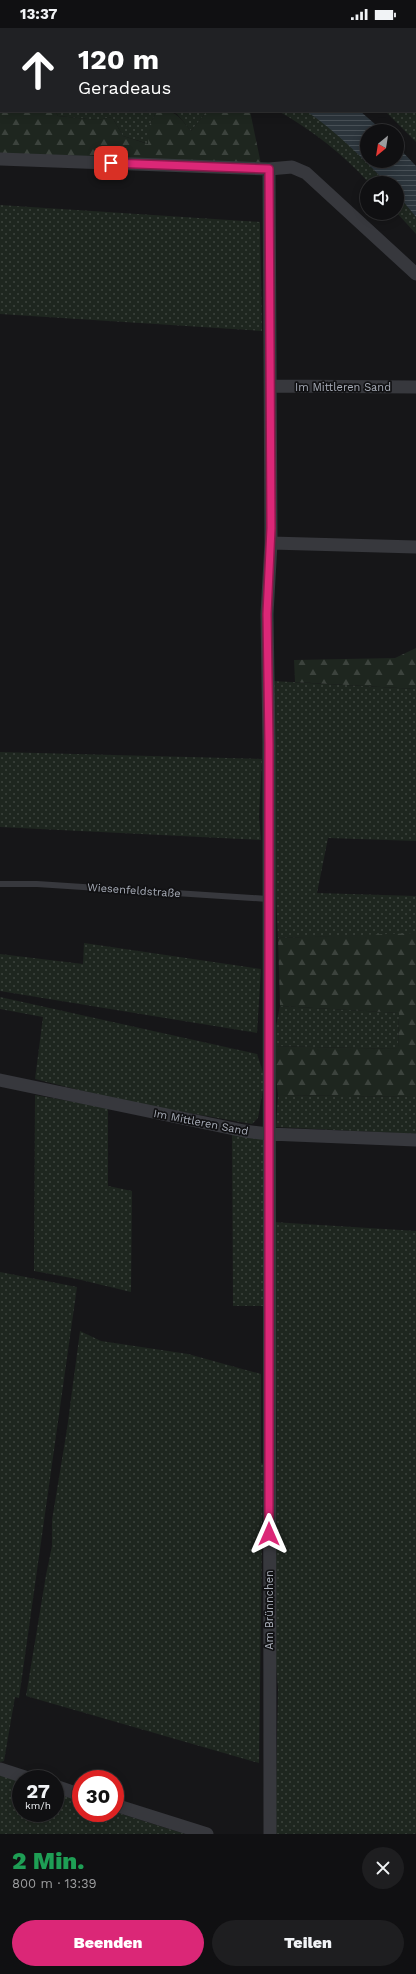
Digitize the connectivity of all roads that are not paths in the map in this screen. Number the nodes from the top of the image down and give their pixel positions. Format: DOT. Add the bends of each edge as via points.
graph roads {
  1 [pos="0,159"];
  2 [pos="269,169"];
  3 [pos="416,274"];
  4 [pos="271,386"];
  5 [pos="416,387"];
  6 [pos="271,543"];
  7 [pos="416,547"];
  8 [pos="0,884"];
  9 [pos="268,899"];
  10 [pos="0,1080"];
  11 [pos="269,1134"];
  12 [pos="416,1140"];
  13 [pos="0,1769"];
  14 [pos="12,1773"];
  15 [pos="124,1808"];
  16 [pos="207,1834"];
  17 [pos="270,1834"];
  1 -- 2 [label="street"];
  2 -- 3 [label="street" via="292,167 306,173"];
  2 -- 4 [label="street"];
  4 -- 5 [label="street, Im Mittleren Sand"];
  4 -- 6 [label="street"];
  6 -- 7 [label="street"];
  6 -- 9 [label="street" via="267,614"];
  8 -- 9 [label="lane, Wiesenfeldstraße"];
  9 -- 11 [label="street"];
  10 -- 11 [label="street, Im Mittleren Sand"];
  11 -- 12 [label="street, Im Mittleren Sand"];
  11 -- 17 [label="street, Am Brünnchen"];
  13 -- 14 [label="street"];
  15 -- 16 [label="street"];
}
